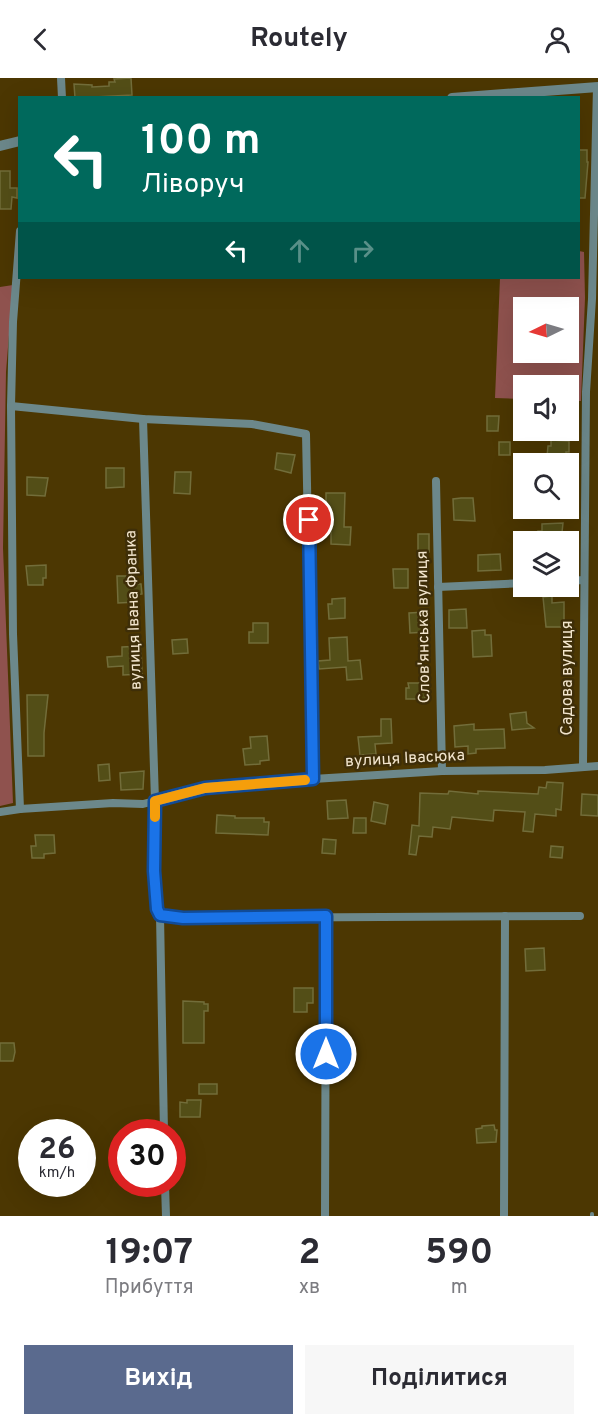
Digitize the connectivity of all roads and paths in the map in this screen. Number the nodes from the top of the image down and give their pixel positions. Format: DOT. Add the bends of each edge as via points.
graph roads {
  1 [pos="60,78"];
  2 [pos="598,87"];
  3 [pos="62,96"];
  4 [pos="479,96"];
  5 [pos="18,142"];
  6 [pos="0,146"];
  7 [pos="18,257"];
  8 [pos="595,300"];
  9 [pos="11,406"];
  10 [pos="143,419"];
  11 [pos="436,481"];
  12 [pos="579,580"];
  13 [pos="584,580"];
  14 [pos="513,584"];
  15 [pos="438,587"];
  16 [pos="583,766"];
  17 [pos="598,766"];
  18 [pos="442,771"];
  19 [pos="313,779"];
  20 [pos="155,801"];
  21 [pos="20,808"];
  22 [pos="0,812"];
  23 [pos="160,915"];
  24 [pos="326,916"];
  25 [pos="505,916"];
  26 [pos="580,916"];
  27 [pos="164,1119"];
  28 [pos="165,1197"];
  29 [pos="166,1216"];
  30 [pos="325,1216"];
  31 [pos="504,1216"];
  1 -- 3 [label="street"];
  2 -- 4 [label="street"];
  2 -- 8 [label="street, Садова вулиця"];
  5 -- 6 [label="street"];
  7 -- 9 [label="street"];
  8 -- 13 [label="street, Садова вулиця" via="586,392"];
  9 -- 10 [label="street"];
  9 -- 21 [label="street" via="13,634"];
  10 -- 19 [label="street" via="252,424 306,434"];
  10 -- 20 [label="street, вулиця Івана Франка"];
  11 -- 15 [label="street, Слов'янська вулиця"];
  12 -- 13 [label="street"];
  13 -- 16 [label="street, Садова вулиця"];
  14 -- 15 [label="street"];
  15 -- 18 [label="street, Слов'янська вулиця"];
  16 -- 17 [label="street, вулиця Івасюка"];
  16 -- 18 [label="street, вулиця Івасюка"];
  18 -- 19 [label="street, вулиця Івасюка"];
  19 -- 20 [label="street, вулиця Івасюка" via="205,788"];
  20 -- 21 [label="street, вулиця Івасюка"];
  20 -- 23 [label="street, вулиця Івана Франка" via="154,871"];
  21 -- 22 [label="street, вулиця Івасюка"];
  23 -- 24 [label="street"];
  23 -- 27 [label="street, вулиця Івана Франка"];
  24 -- 25 [label="street"];
  24 -- 30 [label="street"];
  25 -- 26 [label="street"];
  25 -- 31 [label="street"];
  28 -- 29 [label="street"];
}
